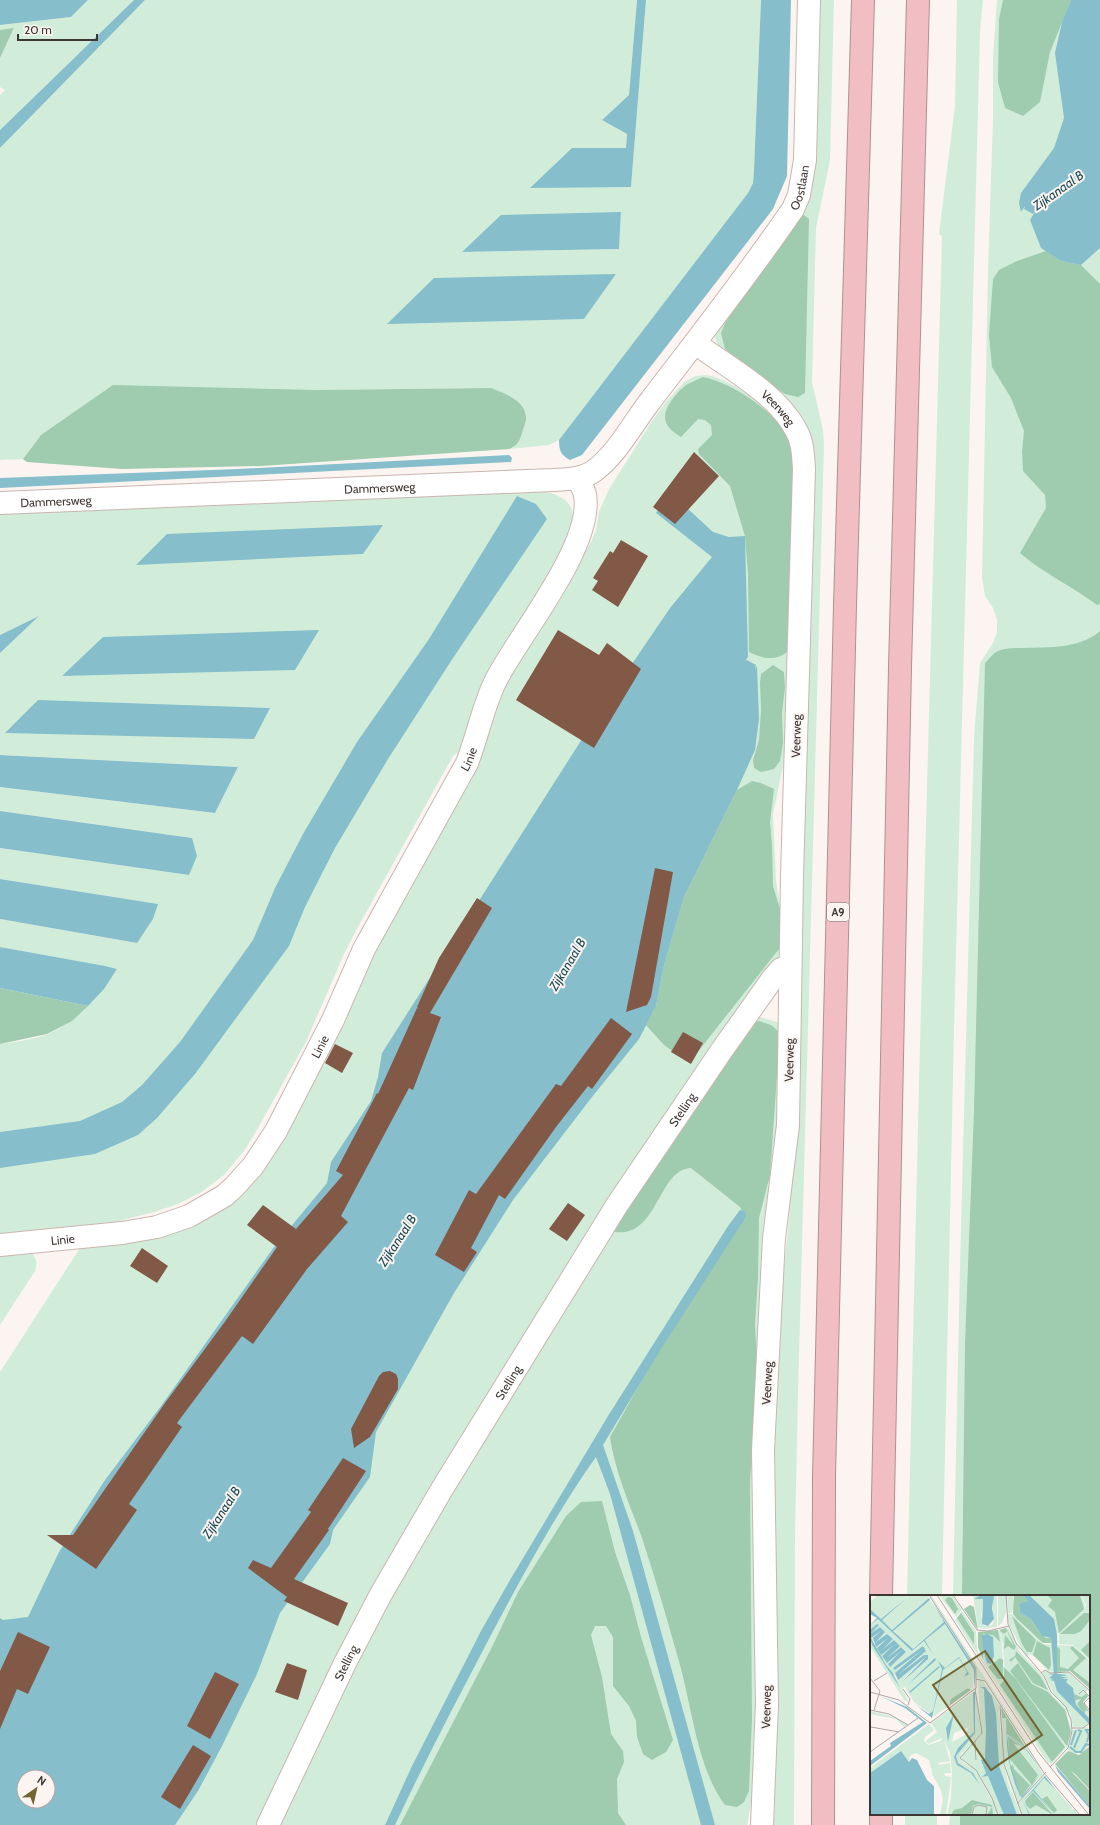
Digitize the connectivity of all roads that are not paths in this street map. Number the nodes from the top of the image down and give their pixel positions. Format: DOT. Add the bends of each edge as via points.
graph roads {
  1 [pos="809,0"];
  2 [pos="863,0"];
  3 [pos="918,0"];
  4 [pos="695,343"];
  5 [pos="578,478"];
  6 [pos="0,503"];
  7 [pos="790,967"];
  8 [pos="0,1245"];
  9 [pos="881,1595"];
  10 [pos="268,1825"];
  11 [pos="762,1825"];
  12 [pos="823,1825"];
  1 -- 4 [label="street, Oostlaan" via="805,160 799,195 780,228"];
  2 -- 12 [label="highway, A9" via="824,1477"];
  3 -- 9 [label="highway" via="900,667"];
  4 -- 5 [label="street, Dammersweg" via="605,462 593,472"];
  4 -- 7 [label="street, Veerweg" via="779,408 797,431 803,452"];
  5 -- 6 [label="street, Dammersweg"];
  5 -- 8 [label="street, Linie" via="585,496 584,516 573,551 553,589 497,678 487,698 467,763 367,944 332,1020 261,1155 234,1187 189,1216 157,1227"];
  7 -- 10 [label="street, Stelling" via="781,969 773,978 655,1148 442,1489 345,1663"];
  7 -- 11 [label="street, Veerweg" via="788,1125 774,1238 763,1450 767,1704"];
}
